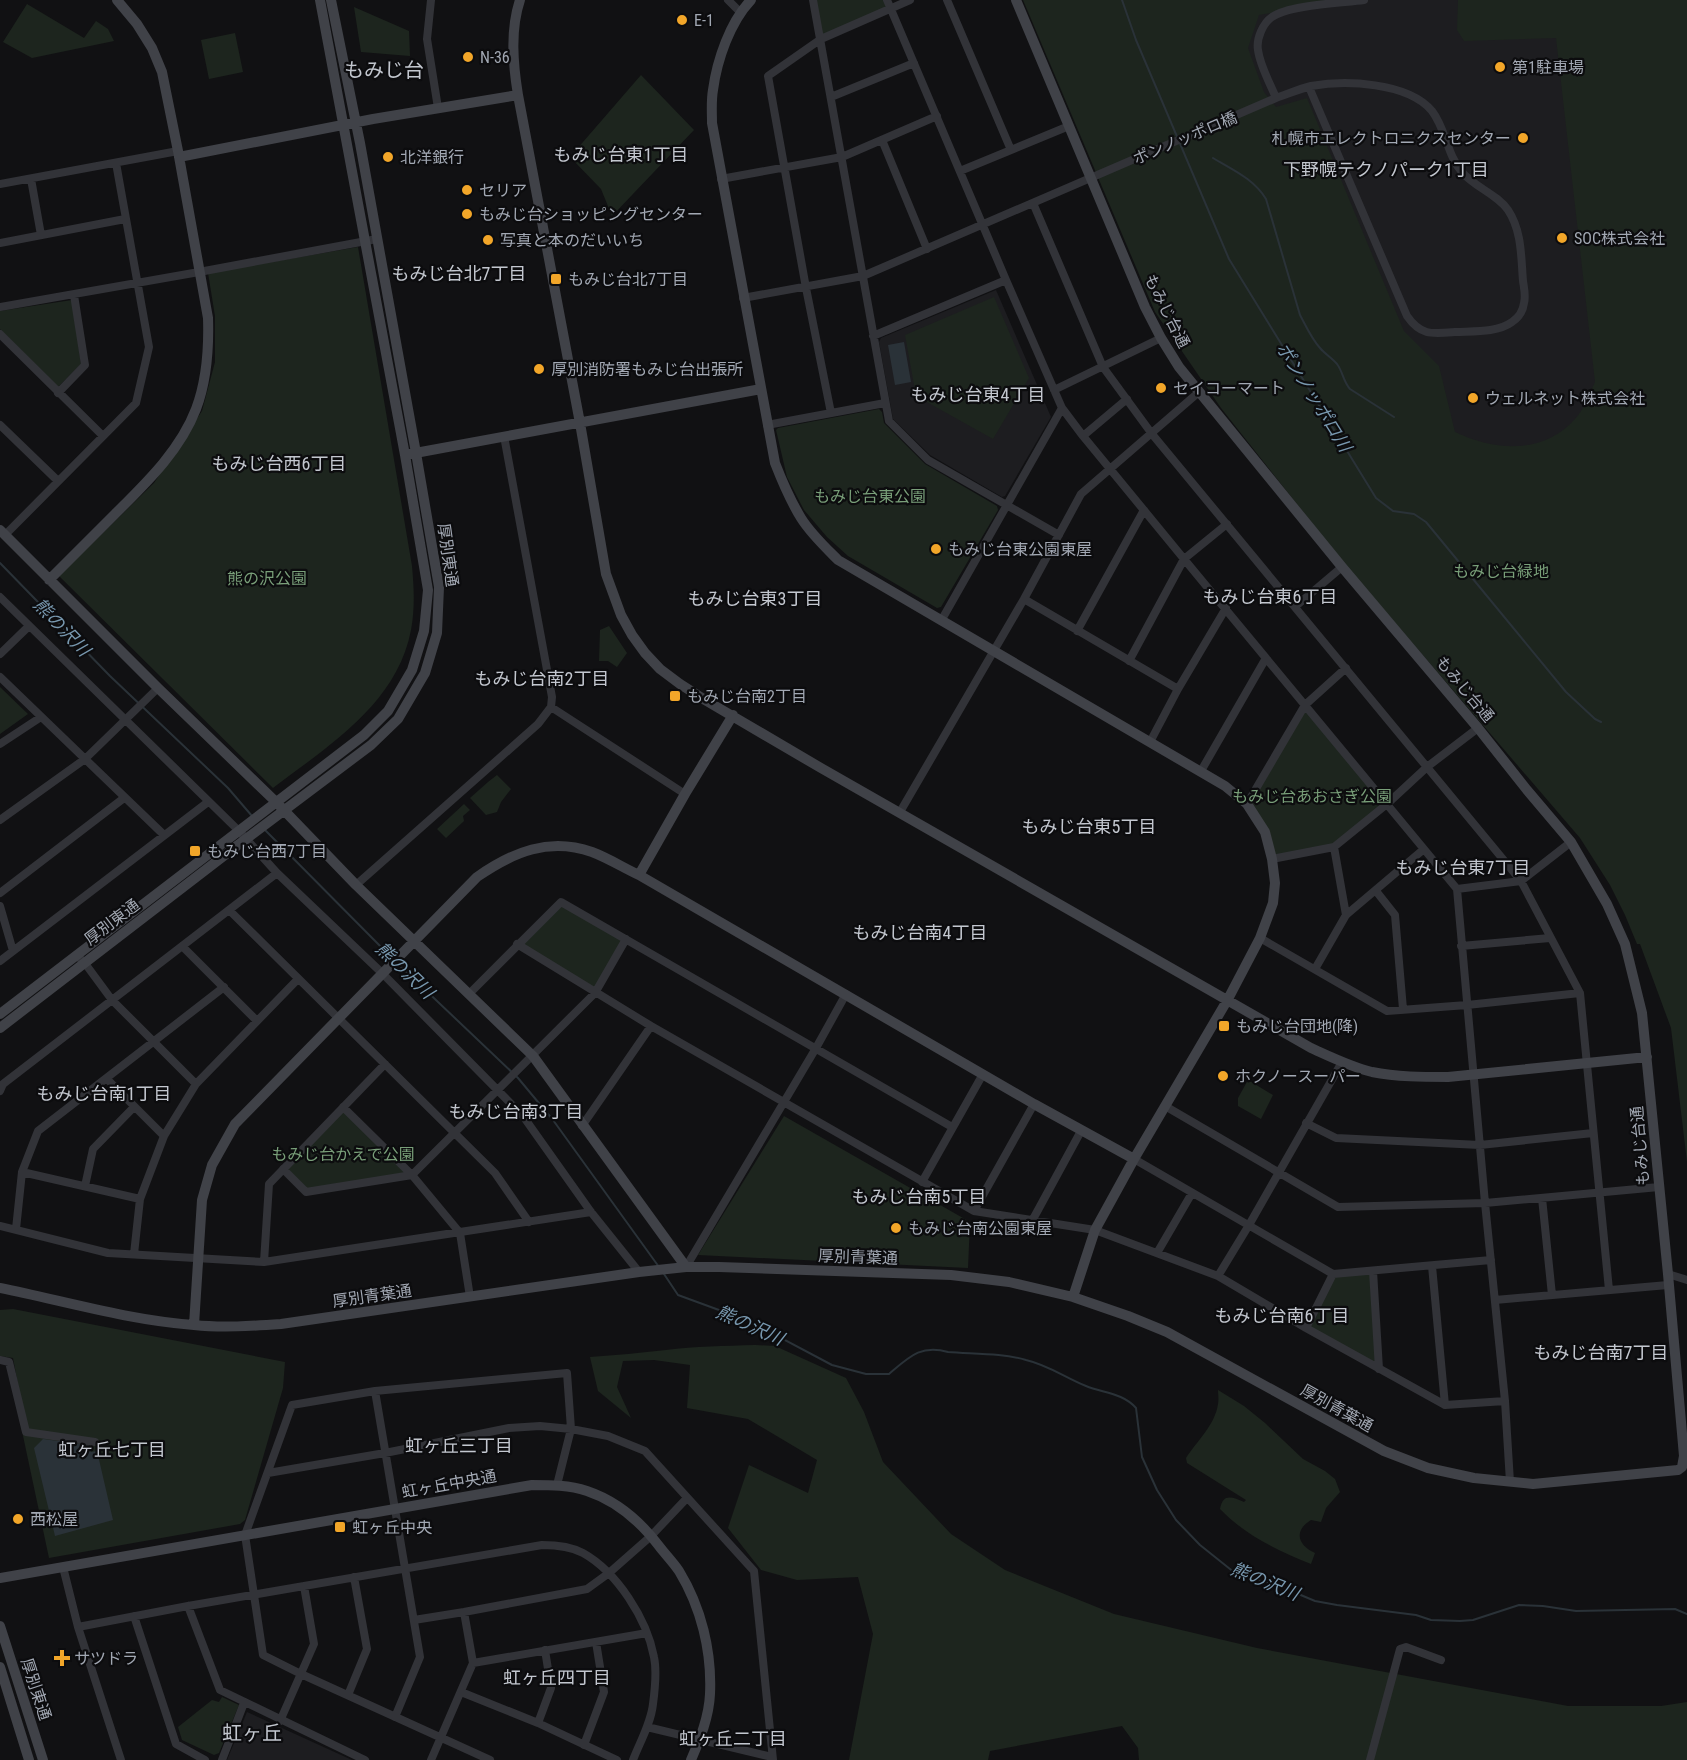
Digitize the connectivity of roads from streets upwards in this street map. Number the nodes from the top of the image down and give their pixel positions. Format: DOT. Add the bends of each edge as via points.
graph roads {
  1 [pos="117,0"];
  2 [pos="320,0"];
  3 [pos="331,0"];
  4 [pos="431,0"];
  5 [pos="520,0"];
  6 [pos="728,0"];
  7 [pos="751,0"];
  8 [pos="813,0"];
  9 [pos="910,0"];
  10 [pos="947,0"];
  11 [pos="1016,0"];
  12 [pos="1364,0"];
  13 [pos="889,4"];
  14 [pos="740,12"];
  15 [pos="821,39"];
  16 [pos="914,63"];
  17 [pos="1310,87"];
  18 [pos="518,94"];
  19 [pos="831,97"];
  20 [pos="1276,98"];
  21 [pos="438,108"];
  22 [pos="937,116"];
  23 [pos="350,124"];
  24 [pos="1069,126"];
  25 [pos="882,140"];
  26 [pos="1011,150"];
  27 [pos="179,154"];
  28 [pos="842,157"];
  29 [pos="116,163"];
  30 [pos="784,168"];
  31 [pos="960,171"];
  32 [pos="31,178"];
  33 [pos="1092,178"];
  34 [pos="721,179"];
  35 [pos="0,184"];
  36 [pos="1033,203"];
  37 [pos="125,219"];
  38 [pos="983,225"];
  39 [pos="40,235"];
  40 [pos="377,239"];
  41 [pos="364,241"];
  42 [pos="0,243"];
  43 [pos="927,249"];
  44 [pos="199,272"];
  45 [pos="863,276"];
  46 [pos="1006,280"];
  47 [pos="137,284"];
  48 [pos="806,288"];
  49 [pos="74,295"];
  50 [pos="743,298"];
  51 [pos="0,307"];
  52 [pos="0,334"];
  53 [pos="873,336"];
  54 [pos="1161,338"];
  55 [pos="1103,366"];
  56 [pos="761,389"];
  57 [pos="1054,390"];
  58 [pos="1200,392"];
  59 [pos="58,393"];
  60 [pos="1127,399"];
  61 [pos="885,403"];
  62 [pos="1062,408"];
  63 [pos="831,413"];
  64 [pos="580,423"];
  65 [pos="0,425"];
  66 [pos="767,425"];
  67 [pos="1152,434"];
  68 [pos="103,436"];
  69 [pos="504,436"];
  70 [pos="1083,436"];
  71 [pos="416,453"];
  72 [pos="405,455"];
  73 [pos="1110,469"];
  74 [pos="58,481"];
  75 [pos="1006,506"];
  76 [pos="1144,510"];
  77 [pos="1227,524"];
  78 [pos="3,532"];
  79 [pos="1059,535"];
  80 [pos="1184,559"];
  81 [pos="1342,567"];
  82 [pos="49,580"];
  83 [pos="0,597"];
  84 [pos="1024,599"];
  85 [pos="1296,606"];
  86 [pos="1226,608"];
  87 [pos="941,621"];
  88 [pos="29,626"];
  89 [pos="1077,631"];
  90 [pos="994,651"];
  91 [pos="0,654"];
  92 [pos="1266,658"];
  93 [pos="1128,661"];
  94 [pos="1346,668"];
  95 [pos="0,677"];
  96 [pos="1178,689"];
  97 [pos="154,691"];
  98 [pos="1305,705"];
  99 [pos="551,707"];
  100 [pos="733,716"];
  101 [pos="41,717"];
  102 [pos="125,720"];
  103 [pos="1478,728"];
  104 [pos="1150,742"];
  105 [pos="0,744"];
  106 [pos="85,759"];
  107 [pos="1428,767"];
  108 [pos="1201,771"];
  109 [pos="685,794"];
  110 [pos="124,798"];
  111 [pos="208,802"];
  112 [pos="276,802"];
  113 [pos="1246,804"];
  114 [pos="1387,804"];
  115 [pos="285,810"];
  116 [pos="900,812"];
  117 [pos="0,820"];
  118 [pos="247,832"];
  119 [pos="164,835"];
  120 [pos="1571,842"];
  121 [pos="1334,847"];
  122 [pos="1424,849"];
  123 [pos="1272,859"];
  124 [pos="277,873"];
  125 [pos="639,875"];
  126 [pos="1521,881"];
  127 [pos="356,885"];
  128 [pos="1457,889"];
  129 [pos="1376,891"];
  130 [pos="0,893"];
  131 [pos="0,906"];
  132 [pos="229,910"];
  133 [pos="1346,915"];
  134 [pos="1260,938"];
  135 [pos="1550,938"];
  136 [pos="626,939"];
  137 [pos="415,941"];
  138 [pos="517,944"];
  139 [pos="182,946"];
  140 [pos="1461,946"];
  141 [pos="13,951"];
  142 [pos="80,959"];
  143 [pos="0,961"];
  144 [pos="1315,969"];
  145 [pos="386,970"];
  146 [pos="298,979"];
  147 [pos="224,987"];
  148 [pos="595,993"];
  149 [pos="1580,993"];
  150 [pos="469,994"];
  151 [pos="846,994"];
  152 [pos="1228,999"];
  153 [pos="112,1000"];
  154 [pos="1467,1005"];
  155 [pos="1403,1010"];
  156 [pos="0,1014"];
  157 [pos="338,1017"];
  158 [pos="258,1021"];
  159 [pos="651,1026"];
  160 [pos="0,1028"];
  161 [pos="155,1042"];
  162 [pos="816,1048"];
  163 [pos="1647,1057"];
  164 [pos="530,1059"];
  165 [pos="1342,1062"];
  166 [pos="1588,1063"];
  167 [pos="385,1064"];
  168 [pos="983,1074"];
  169 [pos="1473,1074"];
  170 [pos="107,1079"];
  171 [pos="196,1084"];
  172 [pos="499,1090"];
  173 [pos="0,1091"];
  174 [pos="784,1102"];
  175 [pos="1034,1104"];
  176 [pos="1165,1106"];
  177 [pos="134,1107"];
  178 [pos="343,1107"];
  179 [pos="1306,1123"];
  180 [pos="582,1126"];
  181 [pos="952,1127"];
  182 [pos="1081,1131"];
  183 [pos="1593,1132"];
  184 [pos="455,1133"];
  185 [pos="164,1136"];
  186 [pos="1480,1144"];
  187 [pos="1134,1159"];
  188 [pos="283,1169"];
  189 [pos="22,1172"];
  190 [pos="1279,1172"];
  191 [pos="412,1175"];
  192 [pos="922,1182"];
  193 [pos="86,1186"];
  194 [pos="1659,1187"];
  195 [pos="1600,1192"];
  196 [pos="1192,1193"];
  197 [pos="1542,1198"];
  198 [pos="140,1199"];
  199 [pos="1485,1203"];
  200 [pos="974,1211"];
  201 [pos="591,1212"];
  202 [pos="1032,1221"];
  203 [pos="529,1222"];
  204 [pos="1249,1225"];
  205 [pos="0,1226"];
  206 [pos="16,1229"];
  207 [pos="1095,1230"];
  208 [pos="460,1233"];
  209 [pos="1157,1253"];
  210 [pos="134,1254"];
  211 [pos="198,1258"];
  212 [pos="1491,1260"];
  213 [pos="264,1262"];
  214 [pos="1432,1266"];
  215 [pos="681,1267"];
  216 [pos="644,1271"];
  217 [pos="1373,1271"];
  218 [pos="1333,1274"];
  219 [pos="1218,1276"];
  220 [pos="1668,1279"];
  221 [pos="1687,1280"];
  222 [pos="0,1288"];
  223 [pos="1609,1290"];
  224 [pos="1552,1295"];
  225 [pos="470,1297"];
  226 [pos="1073,1297"];
  227 [pos="1495,1300"];
  228 [pos="194,1326"];
  229 [pos="1306,1328"];
  230 [pos="0,1360"];
  231 [pos="1379,1369"];
  232 [pos="375,1391"];
  233 [pos="1505,1401"];
  234 [pos="1445,1405"];
  235 [pos="571,1429"];
  236 [pos="94,1442"];
  237 [pos="385,1453"];
  238 [pos="1678,1470"];
  239 [pos="268,1473"];
  240 [pos="1510,1482"];
  241 [pos="557,1485"];
  242 [pos="687,1498"];
  243 [pos="395,1508"];
  244 [pos="245,1535"];
  245 [pos="651,1536"];
  246 [pos="63,1567"];
  247 [pos="405,1568"];
  248 [pos="609,1573"];
  249 [pos="354,1577"];
  250 [pos="0,1578"];
  251 [pos="304,1586"];
  252 [pos="254,1595"];
  253 [pos="188,1606"];
  254 [pos="464,1612"];
  255 [pos="134,1616"];
  256 [pos="414,1620"];
  257 [pos="0,1626"];
  258 [pos="78,1627"];
  259 [pos="647,1633"];
  260 [pos="596,1642"];
  261 [pos="545,1650"];
  262 [pos="1441,1660"];
  263 [pos="473,1664"];
  264 [pos="0,1667"];
  265 [pos="301,1674"];
  266 [pos="461,1692"];
  267 [pos="348,1695"];
  268 [pos="244,1703"];
  269 [pos="395,1717"];
  270 [pos="280,1721"];
  271 [pos="538,1723"];
  272 [pos="647,1727"];
  273 [pos="440,1738"];
  274 [pos="699,1740"];
  275 [pos="584,1745"];
  276 [pos="773,1758"];
  277 [pos="29,1760"];
  278 [pos="44,1760"];
  279 [pos="121,1760"];
  280 [pos="205,1760"];
  281 [pos="222,1760"];
  282 [pos="365,1760"];
  283 [pos="431,1760"];
  284 [pos="490,1760"];
  285 [pos="617,1760"];
  286 [pos="633,1760"];
  287 [pos="691,1760"];
  288 [pos="1370,1760"];
  1 -- 27 [label="street" via="142,32 162,72"];
  2 -- 23 [label="street, 厚別東通"];
  3 -- 23 [label="street, 厚別東通"];
  4 -- 21 [label="street" via="427,39"];
  5 -- 18 [label="street" via="513,36"];
  6 -- 14 [label="street"];
  7 -- 14 [label="street"];
  8 -- 15 [label="street"];
  9 -- 13 [label="street"];
  10 -- 26 [label="street"];
  11 -- 24 [label="street, もみじ台通"];
  12 -- 20 [label="street" via="1287,10 1263,26 1257,47"];
  13 -- 15 [label="street"];
  13 -- 16 [label="street"];
  14 -- 34 [label="street" via="726,42 713,90 712,123"];
  15 -- 19 [label="street"];
  15 -- 30 [label="street" via="768,76"];
  16 -- 19 [label="street"];
  16 -- 22 [label="street"];
  17 -- 17 [label="street, ポンノッポロ橋" via="1414,327 1436,334 1493,329 1514,321 1525,302 1515,223 1507,208 1462,173 1433,112 1412,94 1374,86 1337,83"];
  17 -- 20 [label="street, ポンノッポロ橋"];
  18 -- 21 [label="street"];
  18 -- 64 [label="street"];
  19 -- 28 [label="street"];
  20 -- 33 [label="street, ポンノッポロ橋"];
  21 -- 23 [label="street"];
  22 -- 25 [label="street"];
  22 -- 31 [label="street"];
  23 -- 27 [label="street"];
  23 -- 40 [label="street, 厚別東通"];
  23 -- 41 [label="street, 厚別東通"];
  24 -- 26 [label="street"];
  24 -- 33 [label="street, もみじ台通"];
  25 -- 28 [label="street"];
  25 -- 43 [label="street"];
  26 -- 31 [label="street"];
  27 -- 29 [label="street"];
  27 -- 44 [label="street"];
  28 -- 30 [label="street"];
  28 -- 45 [label="street"];
  29 -- 32 [label="street"];
  29 -- 37 [label="street"];
  30 -- 34 [label="street"];
  30 -- 48 [label="street"];
  31 -- 38 [label="street"];
  32 -- 35 [label="street"];
  32 -- 39 [label="street"];
  33 -- 36 [label="street, ポンノッポロ橋"];
  33 -- 54 [label="street, もみじ台通"];
  34 -- 50 [label="street"];
  36 -- 38 [label="street, ポンノッポロ橋"];
  36 -- 55 [label="street"];
  37 -- 39 [label="street"];
  37 -- 47 [label="street"];
  38 -- 43 [label="street, ポンノッポロ橋"];
  38 -- 46 [label="street"];
  39 -- 42 [label="street"];
  40 -- 41 [label="street"];
  40 -- 71 [label="street, 厚別東通"];
  41 -- 44 [label="street"];
  41 -- 72 [label="street, 厚別東通"];
  43 -- 45 [label="street, ポンノッポロ橋"];
  44 -- 47 [label="street"];
  44 -- 82 [label="street" via="209,343 196,411 148,481"];
  45 -- 48 [label="street, ポンノッポロ橋"];
  45 -- 53 [label="street"];
  46 -- 53 [label="street"];
  46 -- 57 [label="street"];
  47 -- 49 [label="street"];
  47 -- 68 [label="street" via="148,347 136,403"];
  48 -- 50 [label="street, ポンノッポロ橋"];
  48 -- 63 [label="street"];
  49 -- 51 [label="street"];
  49 -- 59 [label="street" via="85,365"];
  50 -- 56 [label="street"];
  52 -- 59 [label="street"];
  53 -- 61 [label="street"];
  54 -- 55 [label="street"];
  54 -- 58 [label="street, もみじ台通"];
  55 -- 57 [label="street"];
  55 -- 60 [label="street"];
  56 -- 64 [label="street"];
  56 -- 66 [label="street"];
  57 -- 62 [label="street"];
  58 -- 67 [label="street"];
  58 -- 81 [label="street, もみじ台通"];
  59 -- 68 [label="street"];
  60 -- 67 [label="street"];
  60 -- 70 [label="street"];
  61 -- 63 [label="street"];
  61 -- 75 [label="street" via="889,421 928,460"];
  62 -- 70 [label="street"];
  62 -- 75 [label="street"];
  63 -- 66 [label="street"];
  64 -- 69 [label="street"];
  64 -- 100 [label="street" via="606,574 621,615 660,669"];
  65 -- 74 [label="street"];
  66 -- 87 [label="street" via="775,463 788,494 820,542 838,560"];
  67 -- 73 [label="street"];
  67 -- 77 [label="street"];
  68 -- 74 [label="street"];
  69 -- 71 [label="street"];
  69 -- 99 [label="street"];
  70 -- 73 [label="street"];
  71 -- 72 [label="street"];
  71 -- 115 [label="street, 厚別東通" via="439,587 437,633 424,673 398,719 371,745"];
  72 -- 112 [label="street, 厚別東通" via="428,590 424,630 412,670 388,711 364,735"];
  73 -- 76 [label="street"];
  73 -- 79 [label="street" via="1081,494"];
  74 -- 78 [label="street"];
  75 -- 79 [label="street"];
  75 -- 87 [label="street"];
  76 -- 80 [label="street"];
  76 -- 89 [label="street"];
  77 -- 80 [label="street"];
  77 -- 85 [label="street"];
  78 -- 82 [label="street"];
  79 -- 84 [label="street"];
  80 -- 86 [label="street"];
  80 -- 93 [label="street"];
  81 -- 85 [label="street"];
  81 -- 103 [label="street, もみじ台通"];
  82 -- 97 [label="street"];
  83 -- 88 [label="street"];
  84 -- 89 [label="street"];
  84 -- 90 [label="street"];
  85 -- 94 [label="street"];
  86 -- 92 [label="street"];
  86 -- 96 [label="street"];
  87 -- 90 [label="street"];
  88 -- 91 [label="street"];
  88 -- 102 [label="street"];
  89 -- 93 [label="street"];
  90 -- 104 [label="street"];
  90 -- 116 [label="street"];
  92 -- 98 [label="street"];
  92 -- 108 [label="street"];
  93 -- 96 [label="street"];
  94 -- 98 [label="street"];
  94 -- 107 [label="street"];
  95 -- 101 [label="street"];
  96 -- 104 [label="street"];
  97 -- 102 [label="street"];
  97 -- 112 [label="street"];
  98 -- 113 [label="street"];
  98 -- 114 [label="street"];
  99 -- 109 [label="street"];
  99 -- 127 [label="street" via="538,724"];
  100 -- 109 [label="street"];
  100 -- 116 [label="street"];
  101 -- 105 [label="street"];
  101 -- 106 [label="street"];
  102 -- 106 [label="street"];
  102 -- 111 [label="street"];
  103 -- 107 [label="street"];
  103 -- 120 [label="street, もみじ台通"];
  104 -- 108 [label="street"];
  106 -- 110 [label="street"];
  106 -- 117 [label="street"];
  107 -- 114 [label="street"];
  107 -- 126 [label="street"];
  108 -- 113 [label="street"];
  109 -- 125 [label="street"];
  110 -- 119 [label="street"];
  110 -- 130 [label="street"];
  111 -- 118 [label="street"];
  111 -- 119 [label="street"];
  112 -- 115 [label="street"];
  112 -- 118 [label="street, 厚別東通"];
  113 -- 123 [label="street" via="1265,832"];
  114 -- 121 [label="street"];
  114 -- 122 [label="street"];
  115 -- 118 [label="street, 厚別東通"];
  115 -- 127 [label="street"];
  116 -- 152 [label="street"];
  118 -- 124 [label="street"];
  118 -- 142 [label="street, 厚別東通"];
  119 -- 141 [label="street"];
  120 -- 126 [label="street"];
  120 -- 163 [label="street, もみじ台通" via="1602,894 1624,944 1638,995"];
  121 -- 123 [label="street"];
  121 -- 133 [label="street"];
  122 -- 128 [label="street"];
  122 -- 129 [label="street"];
  123 -- 134 [label="street" via="1273,903"];
  124 -- 132 [label="street"];
  124 -- 145 [label="street"];
  125 -- 137 [label="street" via="593,852 568,846 519,853 477,877"];
  125 -- 151 [label="street"];
  126 -- 128 [label="street"];
  126 -- 135 [label="street"];
  127 -- 137 [label="street"];
  128 -- 140 [label="street"];
  129 -- 133 [label="street"];
  129 -- 155 [label="street" via="1395,915"];
  131 -- 141 [label="street"];
  132 -- 139 [label="street"];
  132 -- 146 [label="street"];
  133 -- 144 [label="street"];
  134 -- 144 [label="street"];
  134 -- 152 [label="street"];
  135 -- 140 [label="street"];
  135 -- 149 [label="street"];
  136 -- 138 [label="street" via="561,902"];
  136 -- 148 [label="street"];
  136 -- 162 [label="street"];
  137 -- 145 [label="street"];
  137 -- 150 [label="street"];
  138 -- 148 [label="street"];
  138 -- 150 [label="street"];
  139 -- 147 [label="street"];
  139 -- 153 [label="street"];
  140 -- 154 [label="street"];
  141 -- 143 [label="street"];
  142 -- 153 [label="street"];
  142 -- 156 [label="street, 厚別東通"];
  142 -- 160 [label="street, 厚別東通"];
  144 -- 155 [label="street" via="1387,1011"];
  145 -- 157 [label="street"];
  145 -- 172 [label="street"];
  146 -- 157 [label="street"];
  146 -- 158 [label="street"];
  147 -- 158 [label="street"];
  147 -- 161 [label="street"];
  148 -- 159 [label="street"];
  148 -- 164 [label="street"];
  149 -- 154 [label="street"];
  149 -- 166 [label="street"];
  150 -- 164 [label="street"];
  151 -- 162 [label="street"];
  151 -- 168 [label="street"];
  152 -- 165 [label="street"];
  152 -- 176 [label="street"];
  153 -- 161 [label="street"];
  153 -- 173 [label="street" via="3,1084"];
  154 -- 155 [label="street"];
  154 -- 169 [label="street"];
  157 -- 167 [label="street"];
  157 -- 211 [label="street" via="235,1124 212,1165 202,1200"];
  158 -- 171 [label="street"];
  159 -- 174 [label="street"];
  159 -- 180 [label="street"];
  161 -- 170 [label="street"];
  161 -- 171 [label="street"];
  162 -- 174 [label="street"];
  162 -- 181 [label="street"];
  163 -- 166 [label="street"];
  163 -- 194 [label="street, もみじ台通"];
  164 -- 172 [label="street"];
  164 -- 180 [label="street"];
  165 -- 169 [label="street" via="1396,1075"];
  165 -- 179 [label="street"];
  166 -- 169 [label="street"];
  166 -- 183 [label="street"];
  167 -- 178 [label="street"];
  167 -- 184 [label="street"];
  168 -- 175 [label="street"];
  168 -- 181 [label="street"];
  169 -- 186 [label="street"];
  170 -- 177 [label="street"];
  170 -- 189 [label="street" via="38,1131"];
  171 -- 185 [label="street"];
  172 -- 184 [label="street"];
  172 -- 201 [label="street" via="524,1116"];
  174 -- 192 [label="street"];
  174 -- 215 [label="street"];
  175 -- 182 [label="street"];
  175 -- 200 [label="street"];
  176 -- 187 [label="street"];
  176 -- 190 [label="street"];
  177 -- 185 [label="street"];
  177 -- 193 [label="street" via="93,1149"];
  178 -- 188 [label="street"];
  178 -- 191 [label="street"];
  179 -- 186 [label="street" via="1336,1138"];
  179 -- 190 [label="street"];
  180 -- 215 [label="street"];
  181 -- 192 [label="street"];
  182 -- 187 [label="street"];
  182 -- 202 [label="street"];
  183 -- 186 [label="street"];
  183 -- 195 [label="street"];
  184 -- 191 [label="street"];
  184 -- 203 [label="street" via="495,1173"];
  185 -- 198 [label="street"];
  186 -- 199 [label="street"];
  187 -- 196 [label="street"];
  187 -- 207 [label="street"];
  188 -- 191 [label="street" via="306,1192"];
  188 -- 213 [label="street" via="268,1184"];
  189 -- 193 [label="street"];
  189 -- 206 [label="street"];
  190 -- 199 [label="street" via="1338,1206"];
  190 -- 204 [label="street"];
  191 -- 208 [label="street"];
  192 -- 200 [label="street"];
  193 -- 198 [label="street"];
  194 -- 195 [label="street"];
  194 -- 220 [label="street, もみじ台通"];
  195 -- 197 [label="street"];
  195 -- 223 [label="street"];
  196 -- 204 [label="street"];
  196 -- 209 [label="street"];
  197 -- 199 [label="street"];
  197 -- 224 [label="street"];
  198 -- 210 [label="street"];
  199 -- 212 [label="street"];
  200 -- 202 [label="street"];
  201 -- 203 [label="street"];
  201 -- 216 [label="street"];
  202 -- 207 [label="street"];
  203 -- 208 [label="street"];
  204 -- 218 [label="street"];
  204 -- 219 [label="street"];
  205 -- 206 [label="street"];
  206 -- 210 [label="street" via="108,1253"];
  207 -- 209 [label="street"];
  207 -- 226 [label="street"];
  208 -- 213 [label="street"];
  208 -- 225 [label="street"];
  209 -- 219 [label="street"];
  210 -- 211 [label="street"];
  211 -- 213 [label="street"];
  211 -- 228 [label="street"];
  212 -- 214 [label="street"];
  212 -- 227 [label="street"];
  214 -- 217 [label="street"];
  214 -- 234 [label="street"];
  215 -- 216 [label="street, 厚別青葉通"];
  215 -- 226 [label="street, 厚別青葉通" via="951,1275 1009,1282"];
  216 -- 225 [label="street, 厚別青葉通"];
  217 -- 218 [label="street"];
  217 -- 231 [label="street"];
  218 -- 229 [label="street"];
  219 -- 229 [label="street"];
  220 -- 221 [label="street"];
  220 -- 223 [label="street"];
  220 -- 238 [label="street, もみじ台通" via="1684,1456"];
  222 -- 228 [label="street, 厚別青葉通" via="127,1317"];
  223 -- 224 [label="street"];
  224 -- 227 [label="street"];
  225 -- 228 [label="street, 厚別青葉通" via="281,1324"];
  226 -- 240 [label="street, 厚別青葉通" via="1167,1332 1384,1451 1428,1467"];
  227 -- 233 [label="street"];
  229 -- 231 [label="street"];
  230 -- 236 [label="street" via="9,1362 26,1432"];
  231 -- 234 [label="street"];
  232 -- 235 [label="street" via="567,1373"];
  232 -- 237 [label="street"];
  232 -- 239 [label="street" via="292,1405"];
  233 -- 234 [label="street"];
  233 -- 240 [label="street"];
  235 -- 237 [label="street" via="540,1425 509,1428"];
  235 -- 241 [label="street"];
  235 -- 242 [label="street" via="608,1436 645,1451"];
  237 -- 239 [label="street"];
  237 -- 243 [label="street"];
  238 -- 240 [label="street, 厚別青葉通" via="1533,1484"];
  239 -- 244 [label="street"];
  241 -- 243 [label="street, 虹ヶ丘中央通" via="532,1485"];
  241 -- 245 [label="street, 虹ヶ丘中央通" via="604,1498 620,1507"];
  242 -- 245 [label="street"];
  242 -- 276 [label="street" via="754,1571"];
  243 -- 244 [label="street, 虹ヶ丘中央通"];
  243 -- 247 [label="street"];
  244 -- 246 [label="street, 虹ヶ丘中央通"];
  244 -- 252 [label="street"];
  245 -- 248 [label="street"];
  245 -- 274 [label="street, 虹ヶ丘中央通" via="678,1570 698,1610 707,1642 710,1695"];
  246 -- 250 [label="street, 虹ヶ丘中央通"];
  246 -- 258 [label="street"];
  247 -- 248 [label="street" via="542,1545 583,1553"];
  247 -- 249 [label="street"];
  247 -- 256 [label="street"];
  248 -- 254 [label="street" via="587,1589"];
  248 -- 259 [label="street" via="629,1598"];
  249 -- 251 [label="street"];
  249 -- 267 [label="street" via="367,1649"];
  251 -- 252 [label="street"];
  251 -- 265 [label="street" via="314,1644"];
  252 -- 253 [label="street"];
  252 -- 265 [label="street" via="263,1654"];
  253 -- 255 [label="street"];
  253 -- 268 [label="street" via="220,1690"];
  254 -- 256 [label="street"];
  254 -- 263 [label="street"];
  255 -- 258 [label="street"];
  255 -- 280 [label="street" via="176,1744"];
  256 -- 269 [label="street" via="420,1657"];
  257 -- 278 [label="street, 厚別東通"];
  258 -- 279 [label="street"];
  259 -- 260 [label="street"];
  259 -- 272 [label="street" via="654,1658 653,1705"];
  260 -- 261 [label="street"];
  260 -- 275 [label="street" via="604,1692"];
  261 -- 263 [label="street"];
  261 -- 271 [label="street" via="550,1688"];
  262 -- 288 [label="street" via="1406,1647 1400,1649"];
  263 -- 266 [label="street"];
  264 -- 277 [label="street, 厚別東通"];
  265 -- 267 [label="street"];
  265 -- 270 [label="street"];
  266 -- 271 [label="street"];
  266 -- 273 [label="street"];
  267 -- 269 [label="street"];
  268 -- 270 [label="street"];
  268 -- 281 [label="street"];
  269 -- 273 [label="street"];
  270 -- 282 [label="street"];
  271 -- 275 [label="street"];
  272 -- 274 [label="street"];
  272 -- 286 [label="street"];
  273 -- 283 [label="street"];
  273 -- 284 [label="street"];
  274 -- 276 [label="street"];
  274 -- 287 [label="street, 虹ヶ丘中央通"];
  275 -- 285 [label="street"];
}
